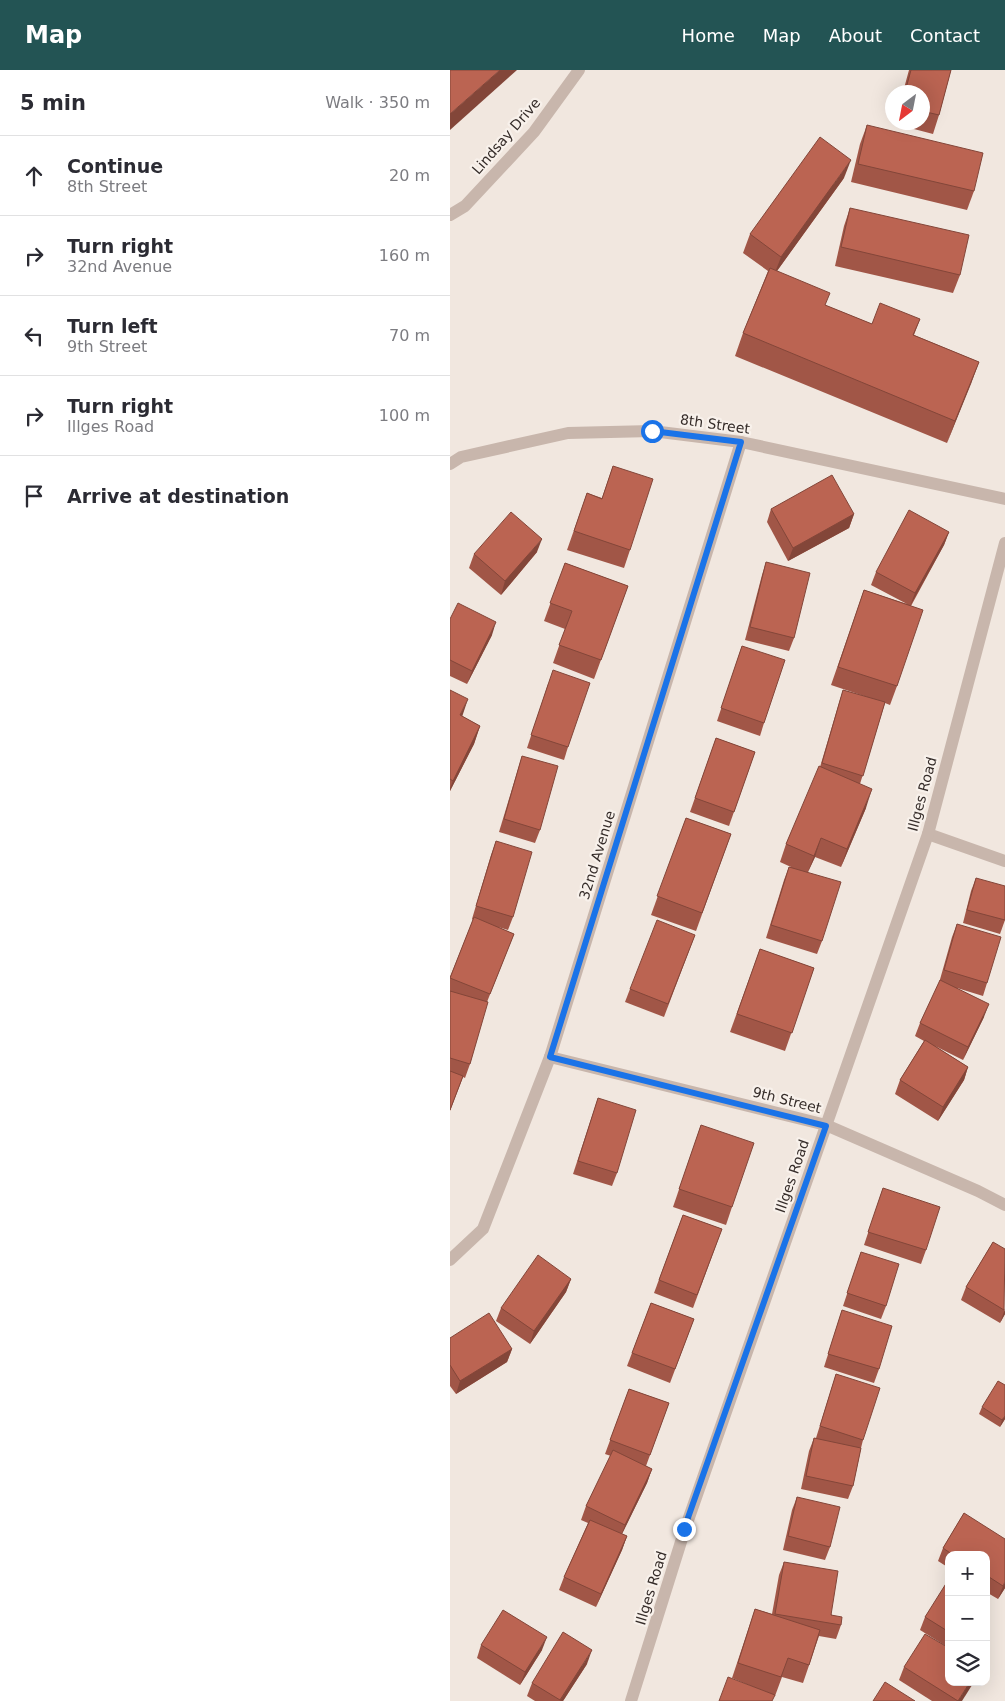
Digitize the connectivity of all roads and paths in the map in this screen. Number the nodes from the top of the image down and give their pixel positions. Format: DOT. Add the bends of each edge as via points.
graph roads {
  1 [pos="579,70"];
  2 [pos="450,215"];
  3 [pos="741,442"];
  4 [pos="450,464"];
  5 [pos="1005,498"];
  6 [pos="1005,543"];
  7 [pos="928,834"];
  8 [pos="1005,861"];
  9 [pos="550,1057"];
  10 [pos="826,1126"];
  11 [pos="1005,1205"];
  12 [pos="450,1260"];
  13 [pos="631,1701"];
  1 -- 2 [label="street, Lindsay Drive" via="534,132 465,206"];
  3 -- 4 [label="street, 8th Street" via="652,431 568,433 461,457"];
  3 -- 5 [label="street, 8th Street"];
  3 -- 9 [label="street, 32nd Avenue"];
  6 -- 7 [label="street, Illges Road"];
  7 -- 8 [label="street"];
  7 -- 10 [label="street, Illges Road"];
  9 -- 10 [label="street, 9th Street"];
  9 -- 12 [label="street, 32nd Avenue" via="483,1229"];
  10 -- 11 [label="street, 9th Street" via="978,1190"];
  10 -- 13 [label="street, Illges Road" via="684,1529"];
}
